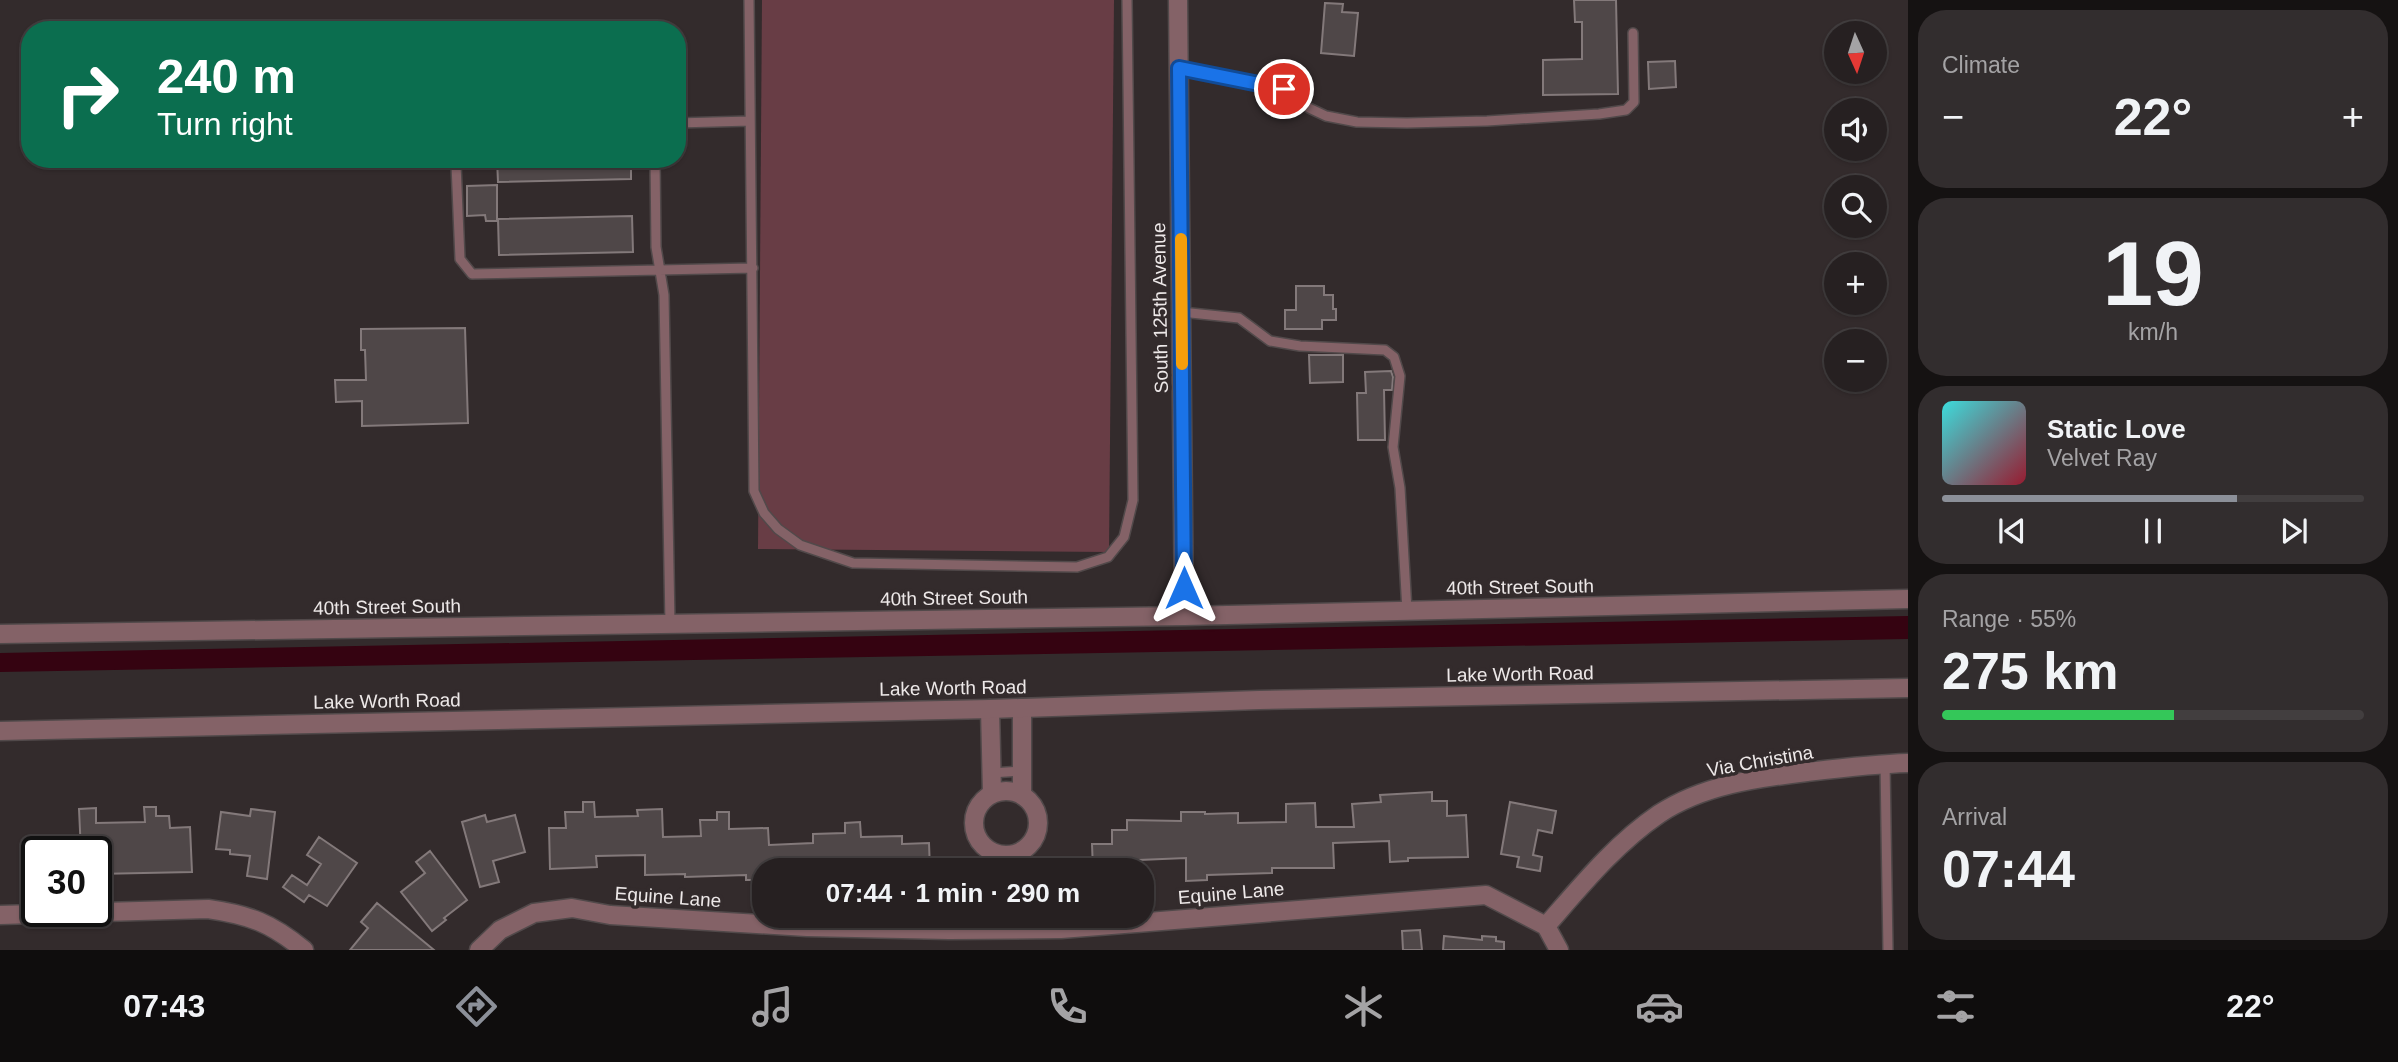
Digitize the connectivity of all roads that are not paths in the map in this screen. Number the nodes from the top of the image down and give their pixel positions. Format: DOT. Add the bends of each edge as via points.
graph roads {
  1 [pos="749,0"];
  2 [pos="1128,0"];
  3 [pos="1178,0"];
  4 [pos="1633,33"];
  5 [pos="1179,68"];
  6 [pos="750,121"];
  7 [pos="686,122"];
  8 [pos="456,168"];
  9 [pos="655,168"];
  10 [pos="753,268"];
  11 [pos="660,270"];
  12 [pos="1181,312"];
  13 [pos="1908,599"];
  14 [pos="1407,611"];
  15 [pos="1184,616"];
  16 [pos="670,624"];
  17 [pos="0,634"];
  18 [pos="1908,688"];
  19 [pos="1021,708"];
  20 [pos="990,709"];
  21 [pos="0,731"];
  22 [pos="1908,763"];
  23 [pos="1885,764"];
  24 [pos="1021,771"];
  25 [pos="991,773"];
  26 [pos="992,793"];
  27 [pos="1022,794"];
  28 [pos="1024,850"];
  29 [pos="990,858"];
  30 [pos="997,858"];
  31 [pos="1024,858"];
  32 [pos="0,915"];
  33 [pos="1154,922"];
  34 [pos="752,924"];
  35 [pos="1546,926"];
  36 [pos="304,950"];
  37 [pos="479,950"];
  38 [pos="1559,950"];
  39 [pos="1888,950"];
  1 -- 6 [label="lane"];
  2 -- 10 [label="lane" via="1133,500 1124,537 1108,557 1077,567 853,563 800,545 779,529 764,513 754,491"];
  3 -- 5 [label="street, South 125th Avenue"];
  4 -- 5 [label="lane" via="1634,102 1626,110 1599,114 1461,122 1341,120 1309,108 1284,89"];
  5 -- 12 [label="street, South 125th Avenue"];
  6 -- 7 [label="lane"];
  6 -- 10 [label="lane"];
  8 -- 11 [label="lane" via="460,259 472,274"];
  9 -- 11 [label="lane"];
  10 -- 11 [label="lane"];
  11 -- 16 [label="lane"];
  12 -- 14 [label="lane" via="1239,318 1270,341 1385,349 1394,357 1400,376 1393,447"];
  12 -- 15 [label="street, South 125th Avenue"];
  13 -- 14 [label="street, 40th Street South"];
  14 -- 15 [label="street, 40th Street South"];
  15 -- 16 [label="street, 40th Street South"];
  16 -- 17 [label="street, 40th Street South"];
  18 -- 19 [label="street, Lake Worth Road"];
  19 -- 20 [label="street, Lake Worth Road"];
  19 -- 24 [label="street"];
  20 -- 21 [label="street, Lake Worth Road"];
  20 -- 25 [label="street"];
  22 -- 23 [label="street, Via Christina"];
  23 -- 35 [label="street, Via Christina" via="1758,778 1684,801 1661,812 1620,844"];
  23 -- 39 [label="lane"];
  24 -- 25 [label="lane"];
  24 -- 27 [label="street"];
  25 -- 26 [label="street"];
  26 -- 27 [label="street"];
  26 -- 29 [label="street" via="977,807 974,828"];
  27 -- 28 [label="street" via="1039,821 1037,833"];
  28 -- 30 [label="street"];
  28 -- 31 [label="street"];
  32 -- 36 [label="street" via="240,913 271,925"];
  33 -- 35 [label="street, Equine Lane" via="1486,895"];
  34 -- 37 [label="street, Equine Lane" via="610,915 572,908 534,913 500,930"];
  35 -- 38 [label="street"];
}
